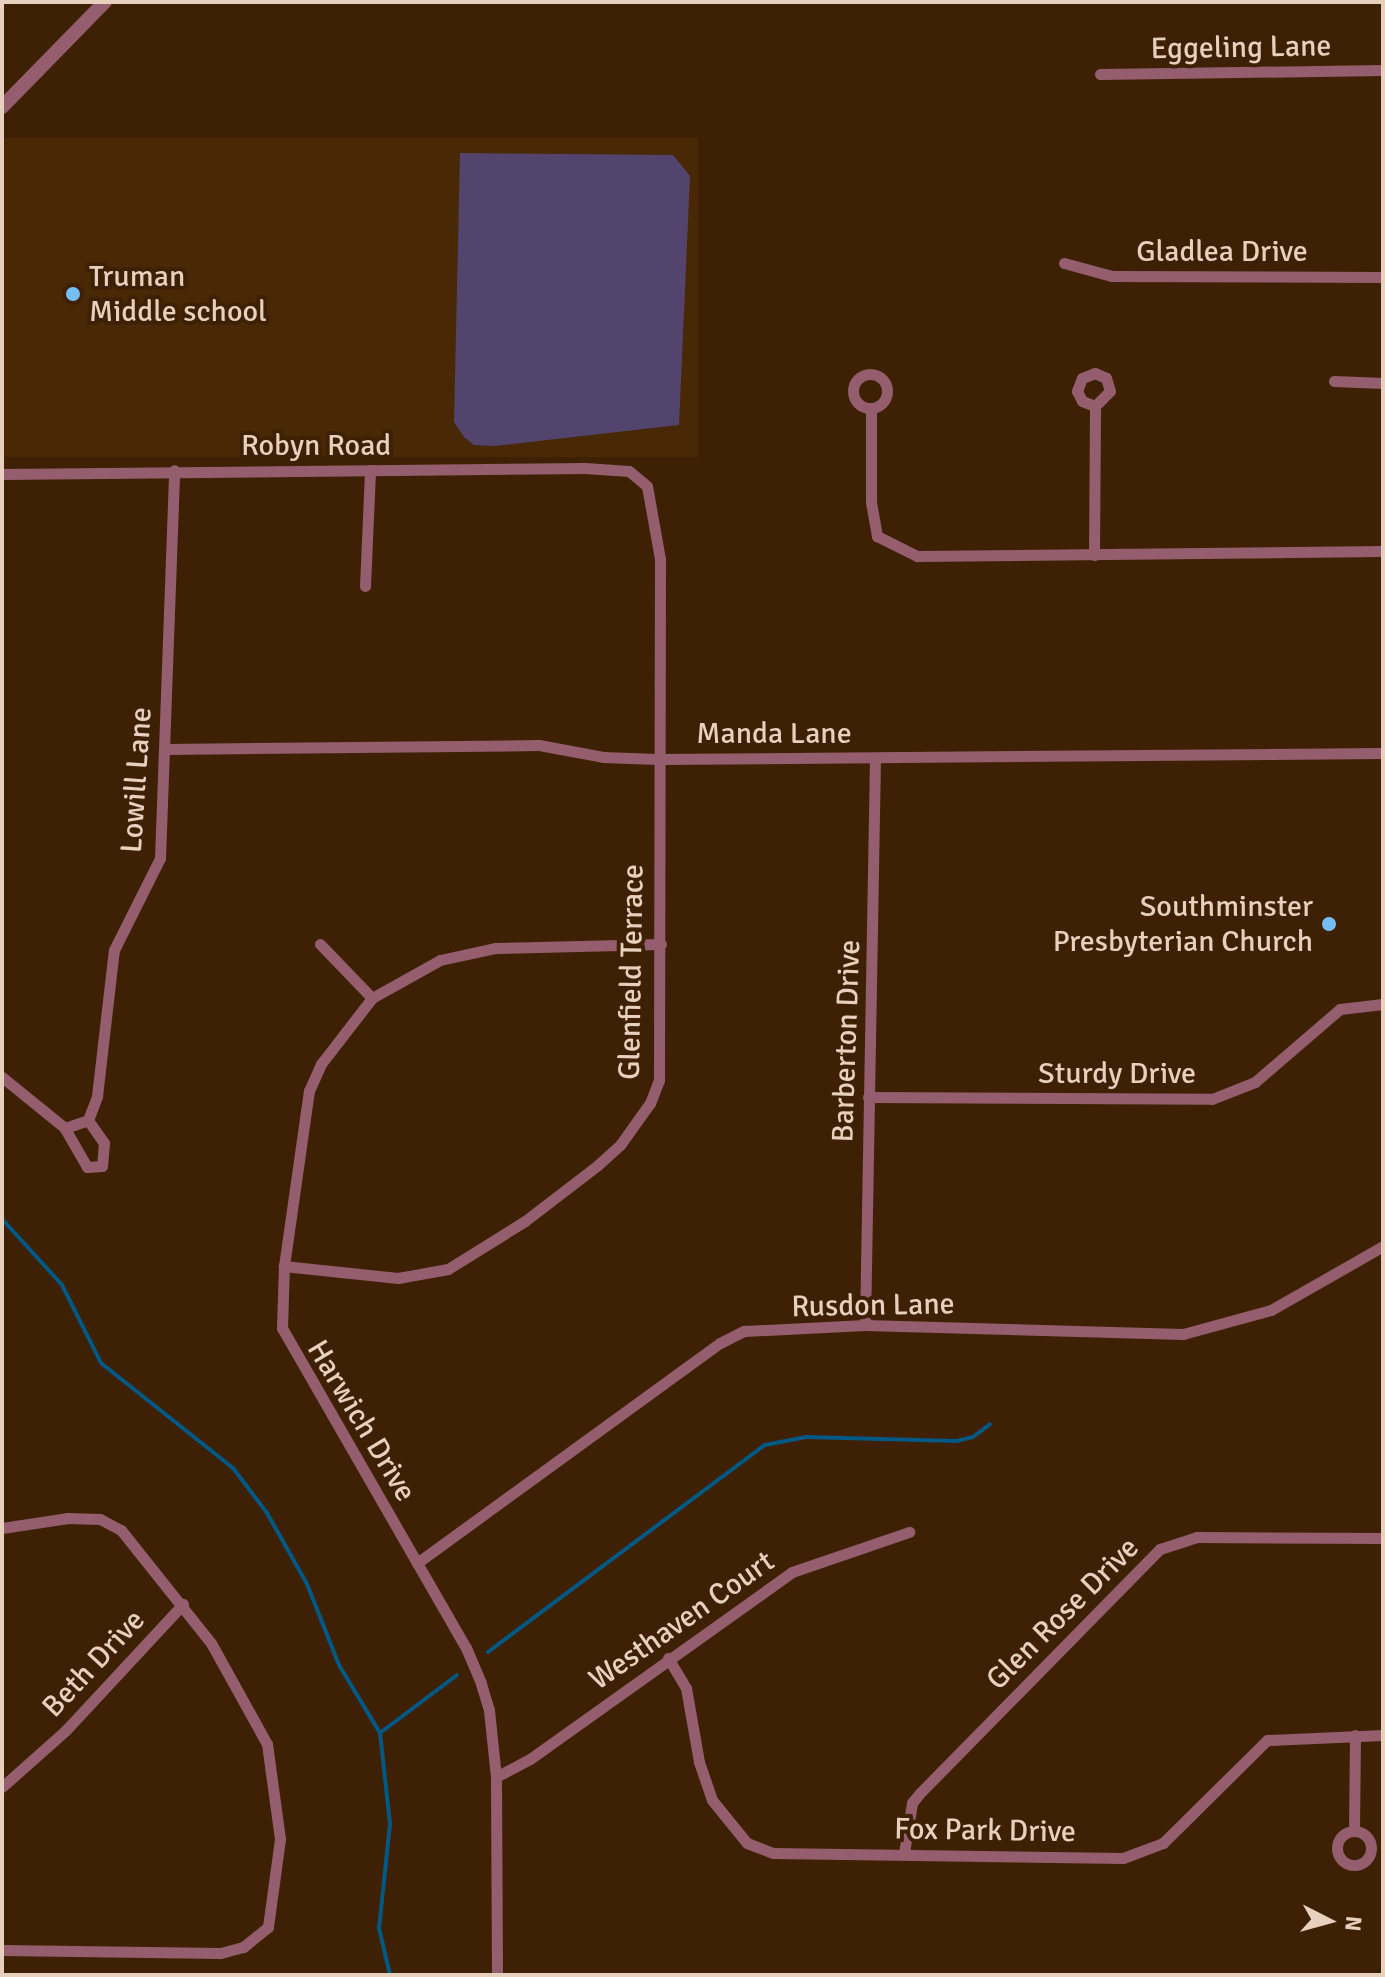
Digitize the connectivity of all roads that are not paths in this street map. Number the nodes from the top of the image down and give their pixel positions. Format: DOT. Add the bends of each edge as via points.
graph roads {
  1 [pos="105,2"];
  2 [pos="1383,70"];
  3 [pos="1100,74"];
  4 [pos="2,107"];
  5 [pos="1064,263"];
  6 [pos="1383,277"];
  7 [pos="1334,381"];
  8 [pos="1383,383"];
  9 [pos="1095,406"];
  10 [pos="871,411"];
  11 [pos="174,470"];
  12 [pos="370,470"];
  13 [pos="629,471"];
  14 [pos="2,474"];
  15 [pos="1383,551"];
  16 [pos="1094,555"];
  17 [pos="365,586"];
  18 [pos="166,749"];
  19 [pos="1383,753"];
  20 [pos="875,758"];
  21 [pos="657,759"];
  22 [pos="320,944"];
  23 [pos="661,944"];
  24 [pos="372,998"];
  25 [pos="1383,1004"];
  26 [pos="2,1077"];
  27 [pos="868,1097"];
  28 [pos="88,1120"];
  29 [pos="64,1127"];
  30 [pos="1383,1246"];
  31 [pos="284,1266"];
  32 [pos="865,1325"];
  33 [pos="2,1528"];
  34 [pos="909,1532"];
  35 [pos="1383,1538"];
  36 [pos="417,1563"];
  37 [pos="183,1604"];
  38 [pos="668,1658"];
  39 [pos="1355,1735"];
  40 [pos="1383,1735"];
  41 [pos="496,1777"];
  42 [pos="2,1787"];
  43 [pos="1354,1831"];
  44 [pos="904,1853"];
  45 [pos="2,1950"];
  46 [pos="497,1975"];
  1 -- 4 [label="street"];
  2 -- 3 [label="street, Eggeling Lane"];
  5 -- 6 [label="street, Gladlea Drive" via="1112,276"];
  7 -- 8 [label="street"];
  9 -- 16 [label="street"];
  10 -- 16 [label="street" via="871,502 877,536 896,550 917,556"];
  11 -- 12 [label="street, Robyn Road"];
  11 -- 14 [label="street, Robyn Road"];
  11 -- 18 [label="street, Lowill Lane"];
  12 -- 13 [label="street, Robyn Road"];
  12 -- 17 [label="street"];
  13 -- 21 [label="street, Glenfield Terrace" via="647,486 660,559"];
  15 -- 16 [label="street"];
  18 -- 21 [label="street, Manda Lane" via="539,745 603,757"];
  18 -- 28 [label="street, Lowill Lane" via="160,858 114,950 97,1096"];
  19 -- 20 [label="street, Manda Lane"];
  20 -- 21 [label="street, Manda Lane"];
  20 -- 27 [label="street, Barberton Drive" via="875,971"];
  21 -- 23 [label="street, Glenfield Terrace"];
  22 -- 24 [label="street"];
  23 -- 24 [label="street, Harwich Drive" via="467,952 417,971"];
  23 -- 31 [label="street, Glenfield Terrace" via="659,1080 635,1125 598,1165 525,1221 448,1269 398,1278"];
  24 -- 31 [label="street, Harwich Drive" via="321,1064 309,1091"];
  25 -- 27 [label="street, Sturdy Drive" via="1340,1009 1264,1077 1212,1099"];
  26 -- 29 [label="street"];
  27 -- 32 [label="street, Barberton Drive"];
  28 -- 29 [label="street"];
  28 -- 29 [label="street" via="104,1143 102,1166 87,1167"];
  30 -- 32 [label="street, Rusdon Lane" via="1271,1310 1183,1334"];
  31 -- 36 [label="street, Harwich Drive" via="282,1328 287,1343"];
  32 -- 36 [label="street, Rusdon Lane" via="744,1331 720,1343"];
  33 -- 37 [label="street" via="68,1518 114,1523"];
  34 -- 38 [label="street, Westhaven Court" via="792,1572"];
  35 -- 44 [label="street, Glen Rose Drive" via="1196,1537 1160,1549 919,1794 912,1803"];
  36 -- 41 [label="street, Harwich Drive" via="481,1683"];
  37 -- 42 [label="street, Beth Drive" via="66,1730"];
  37 -- 45 [label="street" via="267,1744 277,1792 277,1879 268,1927 243,1947 220,1953"];
  38 -- 41 [label="street, Westhaven Court" via="530,1759"];
  38 -- 44 [label="street, Fox Park Drive" via="686,1688 699,1762 712,1800 747,1843 801,1855"];
  39 -- 40 [label="street, Fox Park Drive"];
  39 -- 43 [label="street"];
  39 -- 44 [label="street, Fox Park Drive" via="1267,1740 1163,1843 1144,1853 1123,1858"];
  41 -- 46 [label="street, Harwich Drive"];
}
